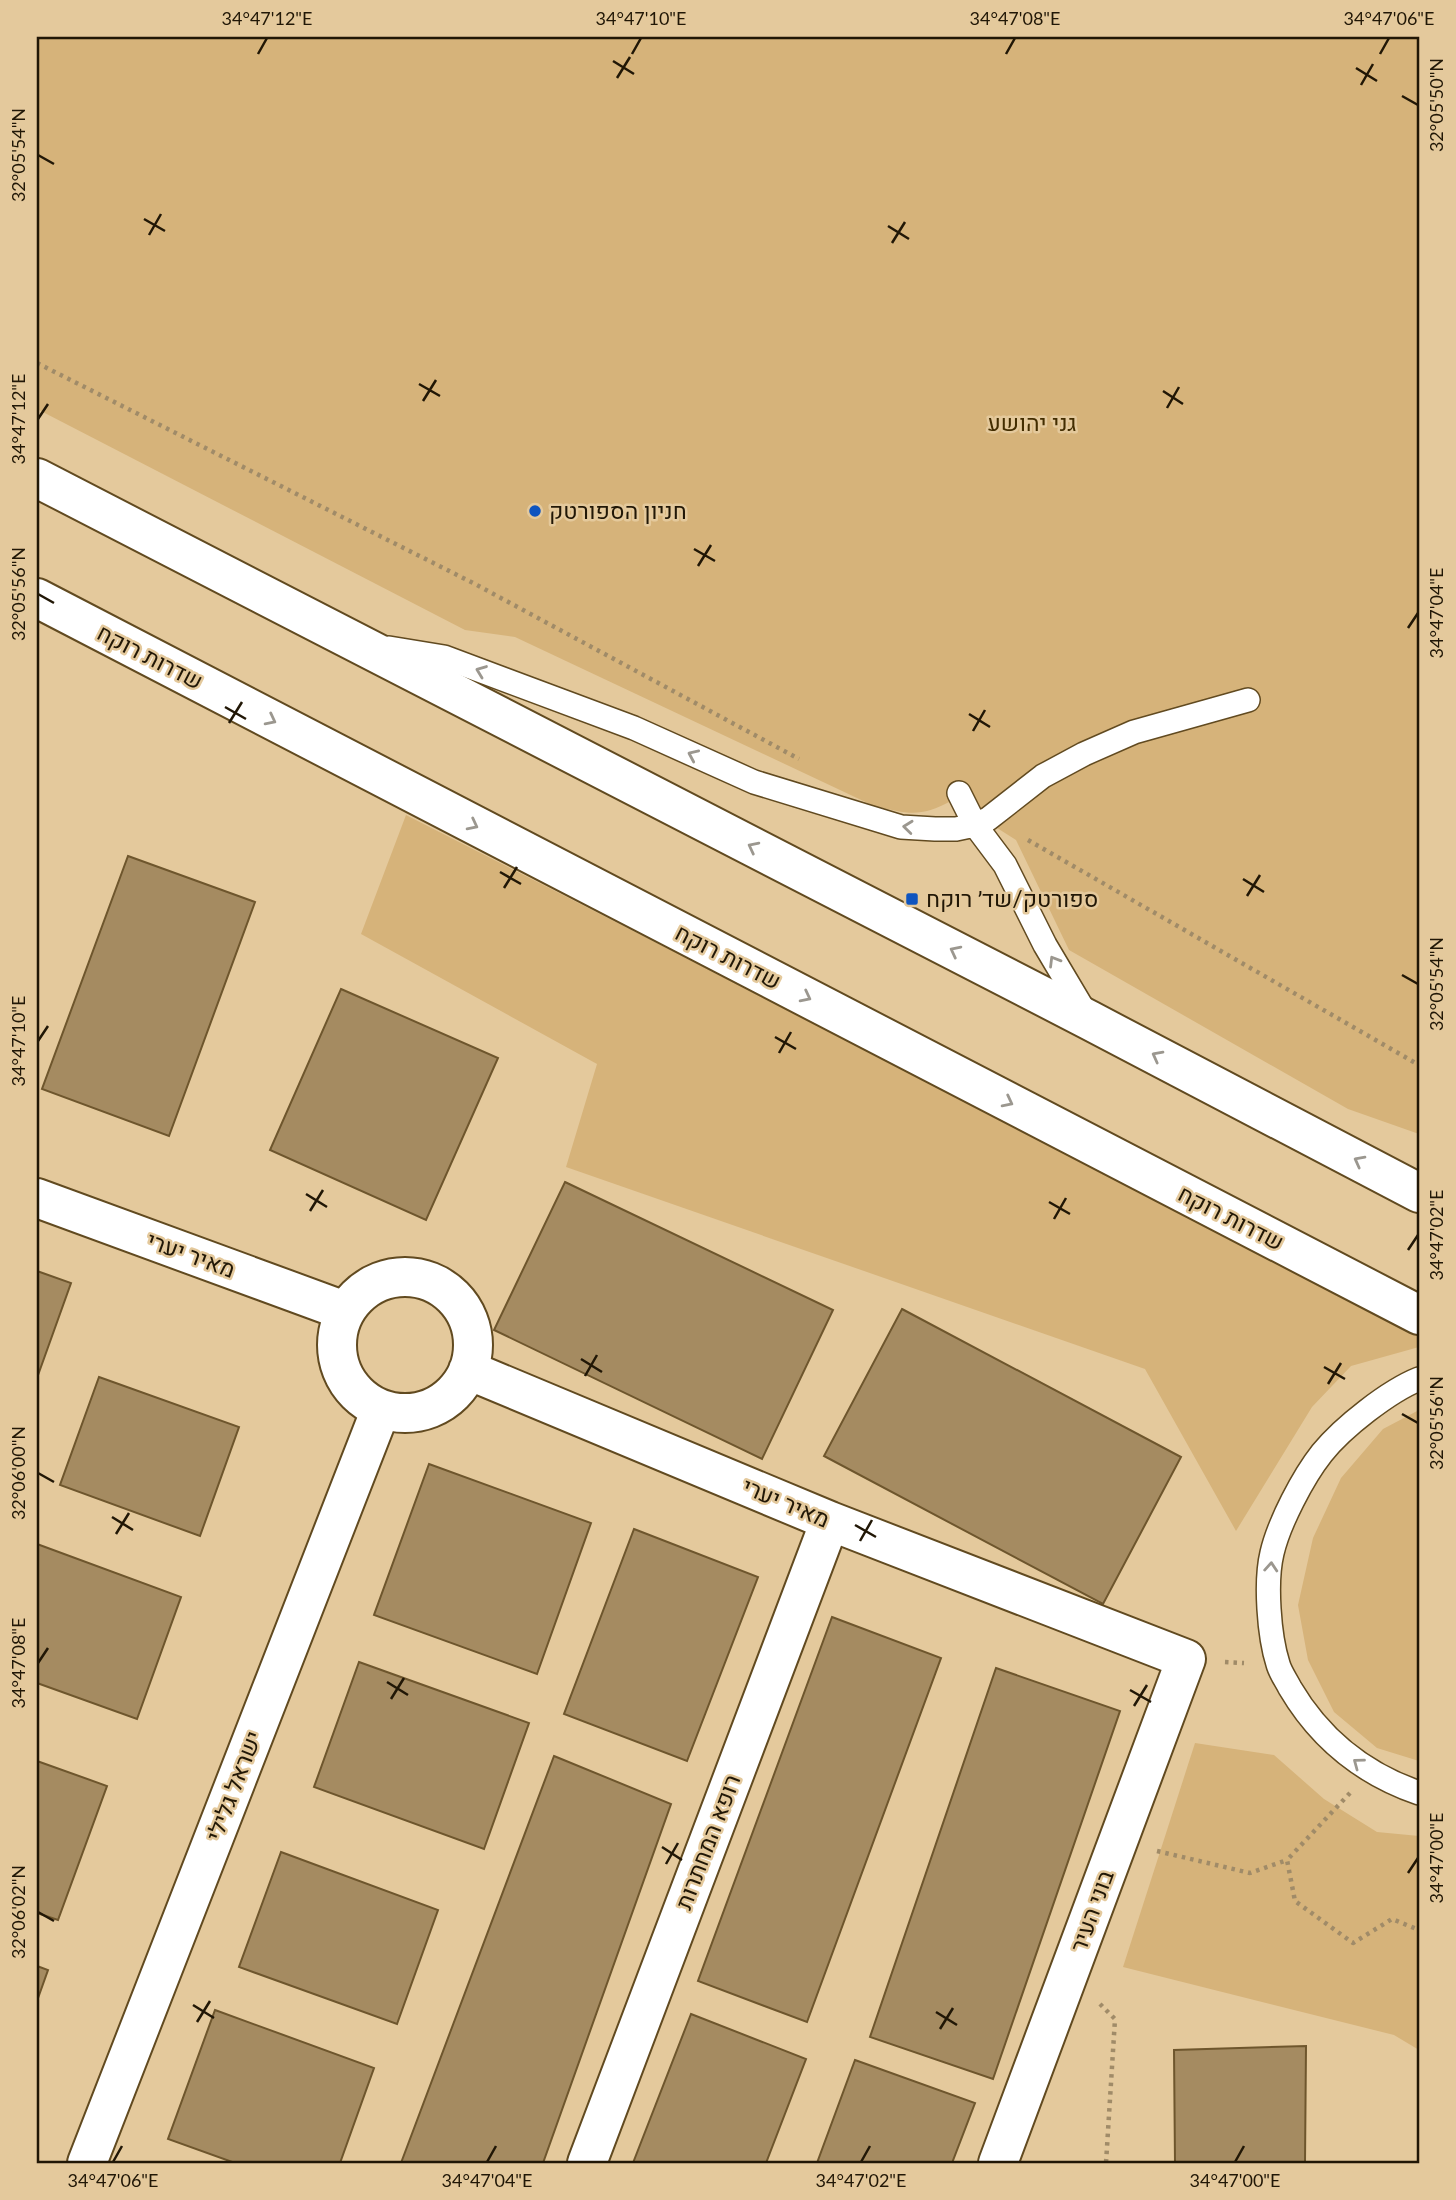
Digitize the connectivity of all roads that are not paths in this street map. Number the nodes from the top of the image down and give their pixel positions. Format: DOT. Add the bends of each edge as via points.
graph roads {
  1 [pos="37,478"];
  2 [pos="37,598"];
  3 [pos="355,642"];
  4 [pos="1248,700"];
  5 [pos="959,793"];
  6 [pos="975,825"];
  7 [pos="1089,1020"];
  8 [pos="1419,1193"];
  9 [pos="37,1198"];
  10 [pos="345,1311"];
  11 [pos="1419,1315"];
  12 [pos="468,1370"];
  13 [pos="1419,1379"];
  14 [pos="381,1409"];
  15 [pos="830,1521"];
  16 [pos="1185,1659"];
  17 [pos="1419,1793"];
  18 [pos="87,2163"];
  19 [pos="587,2163"];
  20 [pos="998,2163"];
  1 -- 3 [label="street"];
  2 -- 11 [label="street, שדרות רוקח, one-way"];
  6 -- 3 [label="lane, one-way" via="901,827 842,811 754,782 634,728 444,657"];
  7 -- 3 [label="street, one-way"];
  4 -- 6 [label="lane" via="1134,732 1084,754 1043,776"];
  5 -- 6 [label="lane"];
  7 -- 6 [label="lane, one-way" via="1004,865"];
  8 -- 7 [label="street, one-way"];
  9 -- 10 [label="street, מאיר יערי"];
  10 -- 12 [label="street" via="379,1282 401,1277 443,1289 470,1326 473,1347"];
  10 -- 14 [label="street" via="337,1345 345,1379 360,1397"];
  12 -- 14 [label="street" via="458,1388 423,1411"];
  12 -- 15 [label="street, מאיר יערי"];
  17 -- 13 [label="lane, one-way" via="1368,1770 1336,1747 1306,1714 1278,1666 1268,1603 1272,1553 1292,1502 1323,1452 1367,1411"];
  14 -- 18 [label="street, ישראל גלילי"];
  15 -- 16 [label="street, מאיר יערי"];
  15 -- 19 [label="street, רופא המחתרות"];
  16 -- 20 [label="street, בוני העיר"];
}
